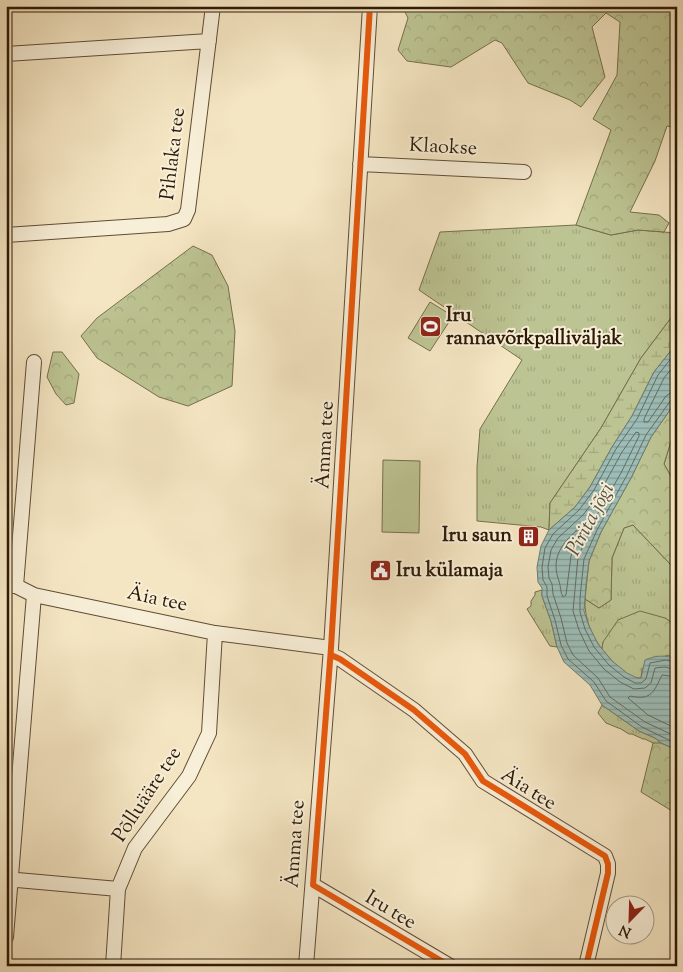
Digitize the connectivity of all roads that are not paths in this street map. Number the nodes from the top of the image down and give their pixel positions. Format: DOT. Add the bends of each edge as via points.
graph roads {
  1 [pos="213,6"];
  2 [pos="370,6"];
  3 [pos="209,41"];
  4 [pos="6,54"];
  5 [pos="360,164"];
  6 [pos="524,172"];
  7 [pos="6,235"];
  8 [pos="34,362"];
  9 [pos="11,586"];
  10 [pos="34,595"];
  11 [pos="215,633"];
  12 [pos="331,652"];
  13 [pos="9,879"];
  14 [pos="313,885"];
  15 [pos="118,889"];
  16 [pos="6,937"];
  17 [pos="113,966"];
  18 [pos="306,966"];
  19 [pos="450,966"];
  20 [pos="586,966"];
  1 -- 3 [label="street, Pihlaka tee"];
  2 -- 5 [label="street, Ämma tee"];
  3 -- 4 [label="street"];
  3 -- 7 [label="street, Pihlaka tee" via="188,210 184,219 168,224"];
  5 -- 6 [label="street, Klaokse"];
  5 -- 12 [label="street, Ämma tee"];
  8 -- 9 [label="street"];
  9 -- 10 [label="street, Äia tee"];
  10 -- 11 [label="street, Äia tee"];
  10 -- 13 [label="street"];
  11 -- 12 [label="street, Äia tee"];
  11 -- 15 [label="street, Põlluääre tee" via="209,733 189,776 135,848"];
  12 -- 14 [label="street, Ämma tee"];
  12 -- 20 [label="street, Äia tee" via="414,710 465,754 482,781 605,856 608,873"];
  13 -- 15 [label="street"];
  13 -- 16 [label="street"];
  14 -- 18 [label="street, Ämma tee"];
  14 -- 19 [label="street, Iru tee"];
  15 -- 17 [label="street, Põlluääre tee"];
}
